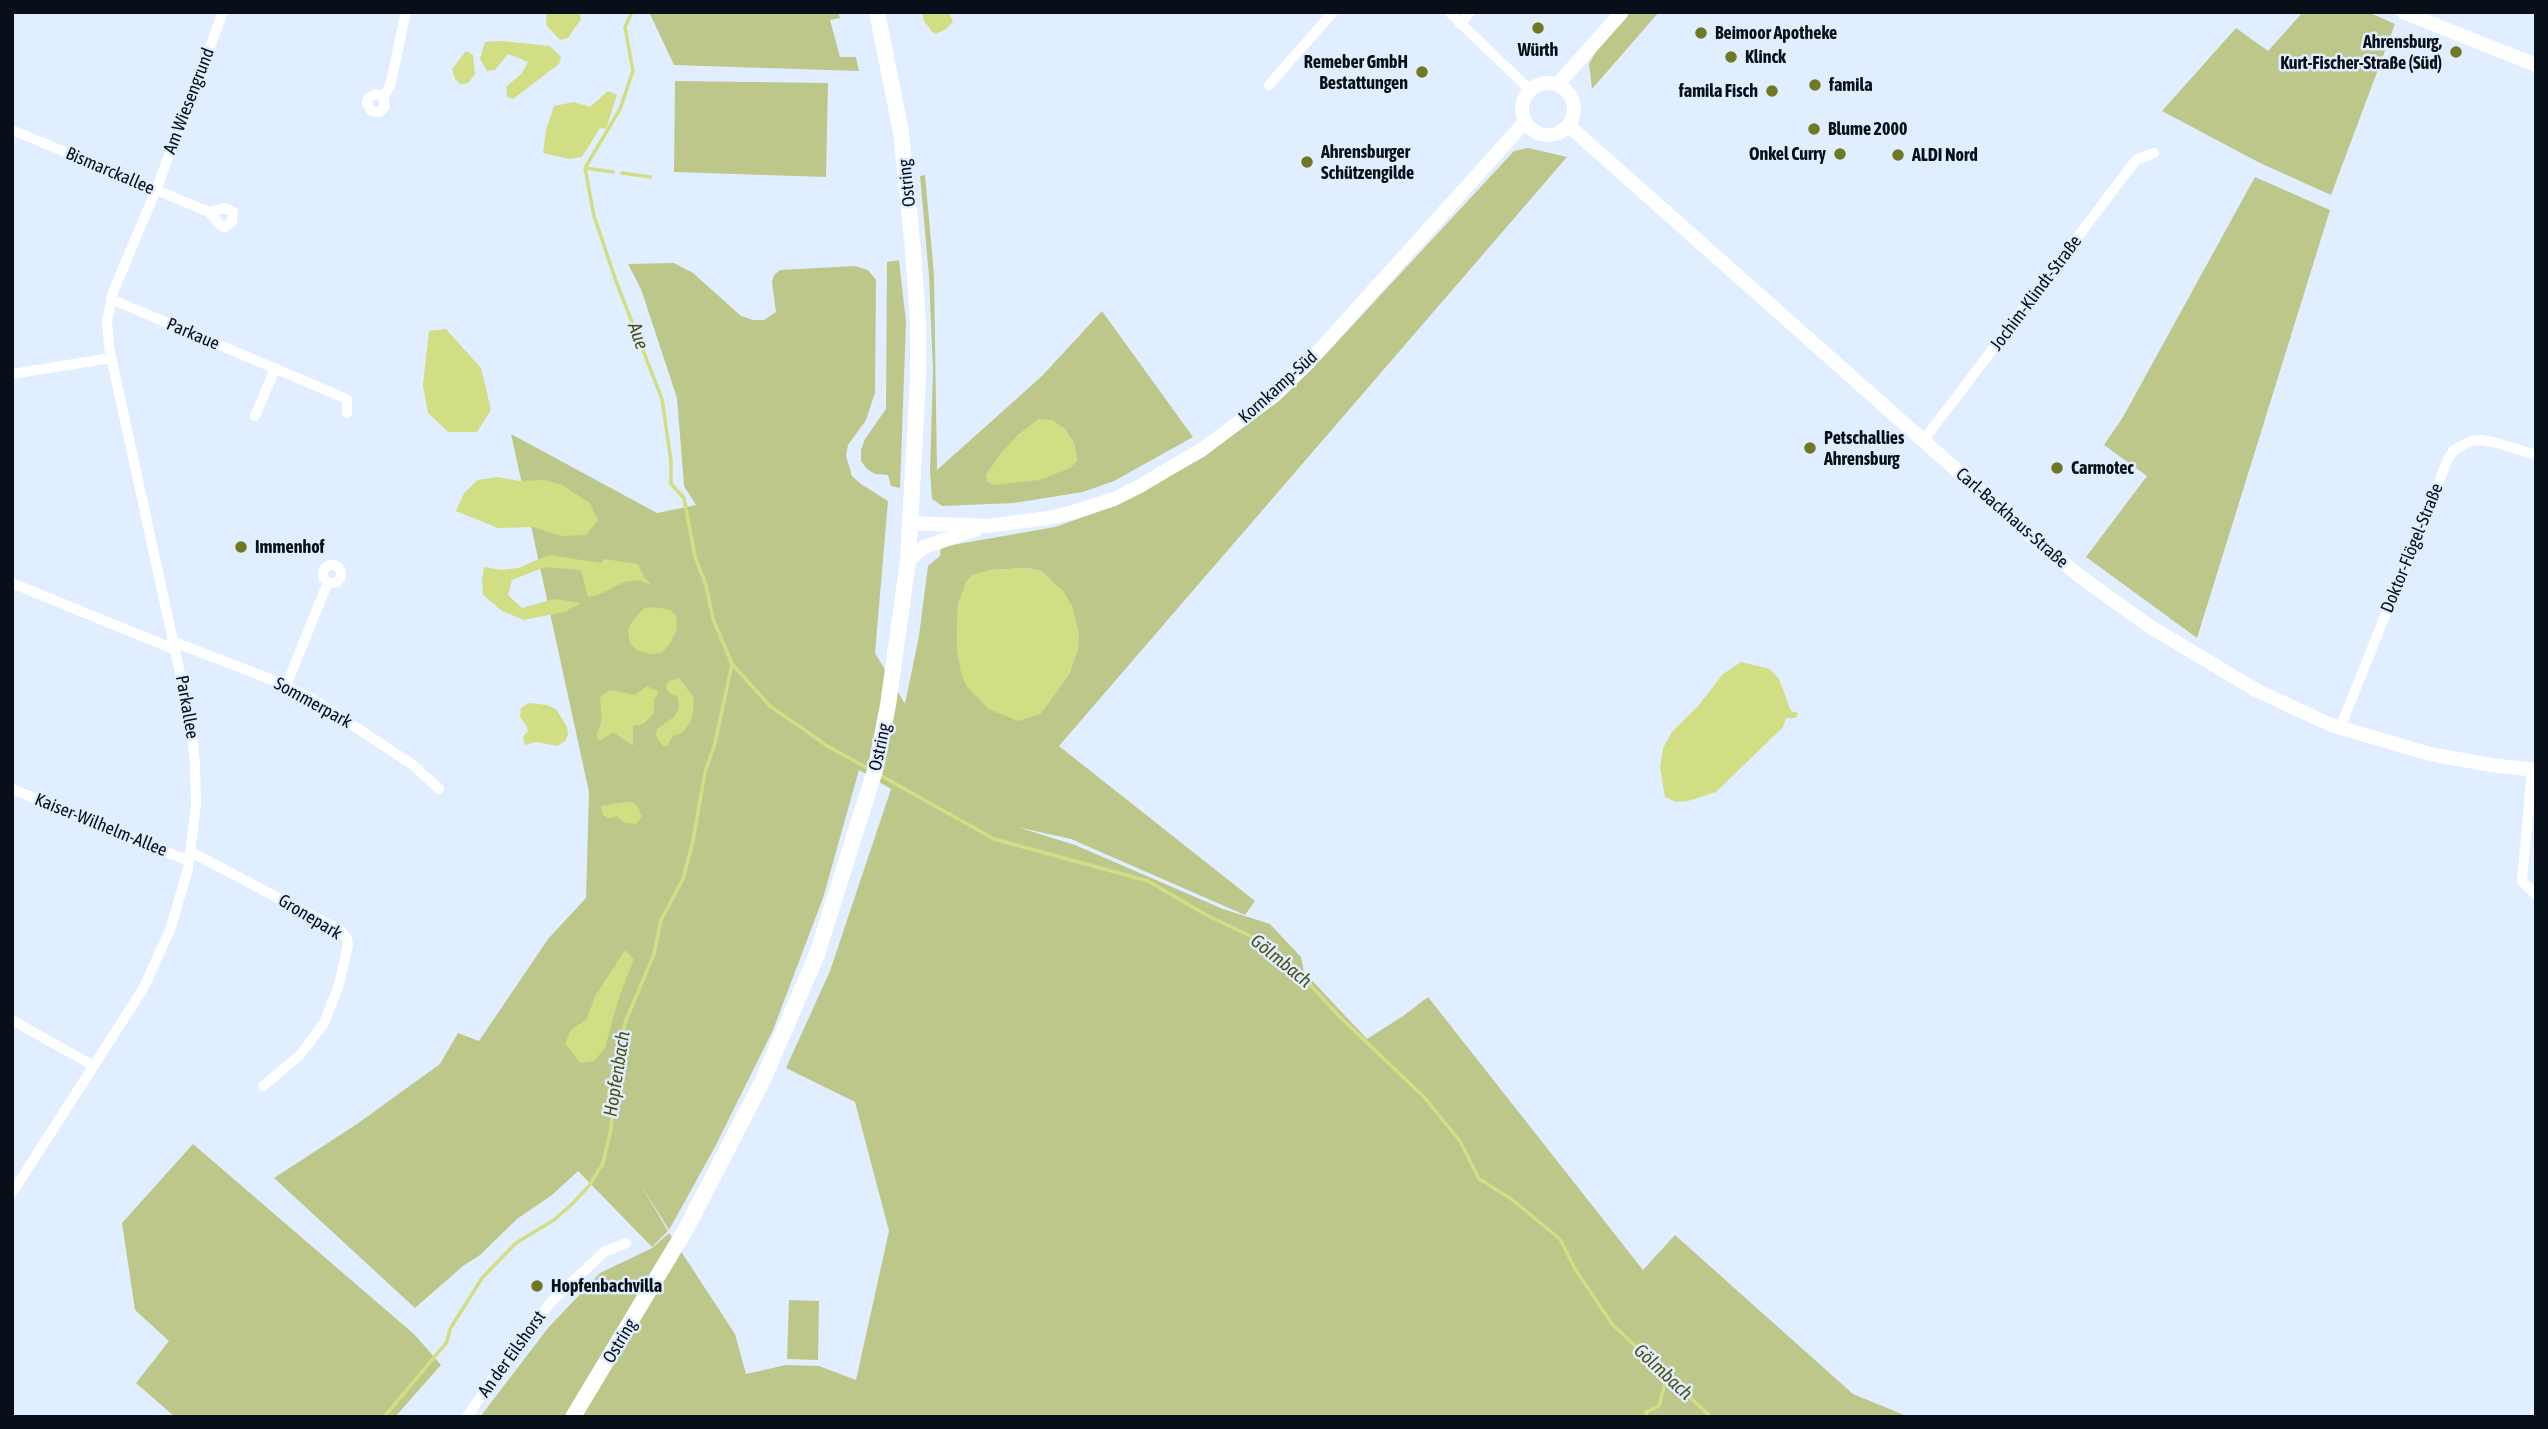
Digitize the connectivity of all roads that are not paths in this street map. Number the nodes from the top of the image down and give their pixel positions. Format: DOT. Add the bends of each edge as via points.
graph roads {
  1 [pos="223,12"];
  2 [pos="406,12"];
  3 [pos="877,12"];
  4 [pos="1333,12"];
  5 [pos="1449,12"];
  6 [pos="1470,12"];
  7 [pos="1622,12"];
  8 [pos="2403,12"];
  9 [pos="1460,23"];
  10 [pos="2536,65"];
  11 [pos="1269,85"];
  12 [pos="1562,87"];
  13 [pos="1530,90"];
  14 [pos="383,97"];
  15 [pos="1530,126"];
  16 [pos="1569,126"];
  17 [pos="12,130"];
  18 [pos="2154,153"];
  19 [pos="156,190"];
  20 [pos="209,212"];
  21 [pos="111,299"];
  22 [pos="111,358"];
  23 [pos="275,369"];
  24 [pos="12,374"];
  25 [pos="347,413"];
  26 [pos="255,416"];
  27 [pos="1923,441"];
  28 [pos="2536,455"];
  29 [pos="910,523"];
  30 [pos="988,526"];
  31 [pos="940,541"];
  32 [pos="908,561"];
  33 [pos="328,582"];
  34 [pos="12,583"];
  35 [pos="175,646"];
  36 [pos="286,686"];
  37 [pos="2340,728"];
  38 [pos="2534,770"];
  39 [pos="12,789"];
  40 [pos="439,789"];
  41 [pos="190,856"];
  42 [pos="2536,895"];
  43 [pos="12,1020"];
  44 [pos="94,1066"];
  45 [pos="263,1086"];
  46 [pos="12,1194"];
  47 [pos="626,1243"];
  48 [pos="467,1417"];
  49 [pos="573,1417"];
  1 -- 19 [label="street, Am Wiesengrund"];
  2 -- 14 [label="street" via="390,86"];
  3 -- 29 [label="main road, Ostring" via="901,132 917,310"];
  4 -- 11 [label="street"];
  5 -- 9 [label="street"];
  6 -- 9 [label="street"];
  7 -- 12 [label="street"];
  8 -- 10 [label="street"];
  9 -- 13 [label="street"];
  12 -- 13 [label="street" via="1546,82"];
  12 -- 16 [label="street" via="1575,103"];
  13 -- 15 [label="street" via="1522,108"];
  15 -- 16 [label="street" via="1548,135"];
  15 -- 30 [label="street, Kornkamp-Süd" via="1502,147 1292,379 1238,424 1182,462 1114,499 1048,518"];
  16 -- 27 [label="street, Carl-Backhaus-Straße"];
  17 -- 19 [label="street, Bismarckallee"];
  18 -- 27 [label="street, Jochim-Klindt-Straße" via="2136,160"];
  19 -- 20 [label="street, Bismarckallee"];
  19 -- 21 [label="street, Parkallee"];
  21 -- 22 [label="street, Parkallee" via="106,329"];
  21 -- 23 [label="street, Parkaue"];
  22 -- 24 [label="street"];
  22 -- 35 [label="street, Parkallee"];
  23 -- 25 [label="street, Parkaue" via="347,399"];
  23 -- 26 [label="street"];
  27 -- 37 [label="street, Carl-Backhaus-Straße" via="2049,551 2140,620 2246,685"];
  28 -- 37 [label="street, Doktor-Flögel-Straße" via="2481,440 2454,450"];
  29 -- 30 [label="street, Kornkamp-Süd"];
  29 -- 31 [label="street" via="923,535"];
  29 -- 32 [label="main road, Ostring"];
  30 -- 31 [label="street, Kornkamp-Süd"];
  31 -- 32 [label="street, Kornkamp-Süd"];
  32 -- 49 [label="main road, Ostring" via="876,767 817,954 762,1082 686,1229"];
  33 -- 36 [label="street"];
  34 -- 35 [label="street, Sommerpark"];
  35 -- 36 [label="street, Sommerpark"];
  35 -- 41 [label="street, Parkallee" via="195,762"];
  36 -- 40 [label="street, Sommerpark" via="347,720 413,765"];
  37 -- 38 [label="street, Carl-Backhaus-Straße" via="2430,754"];
  38 -- 42 [label="street" via="2522,881"];
  39 -- 41 [label="street, Kaiser-Wilhelm-Allee"];
  41 -- 44 [label="street, Parkallee" via="162,950"];
  41 -- 45 [label="street, Gronepark" via="347,938 339,985 324,1023 295,1061"];
  43 -- 44 [label="street"];
  44 -- 46 [label="street, Parkallee"];
  47 -- 48 [label="street, An der Eilshorst" via="604,1252 551,1302"];
}
